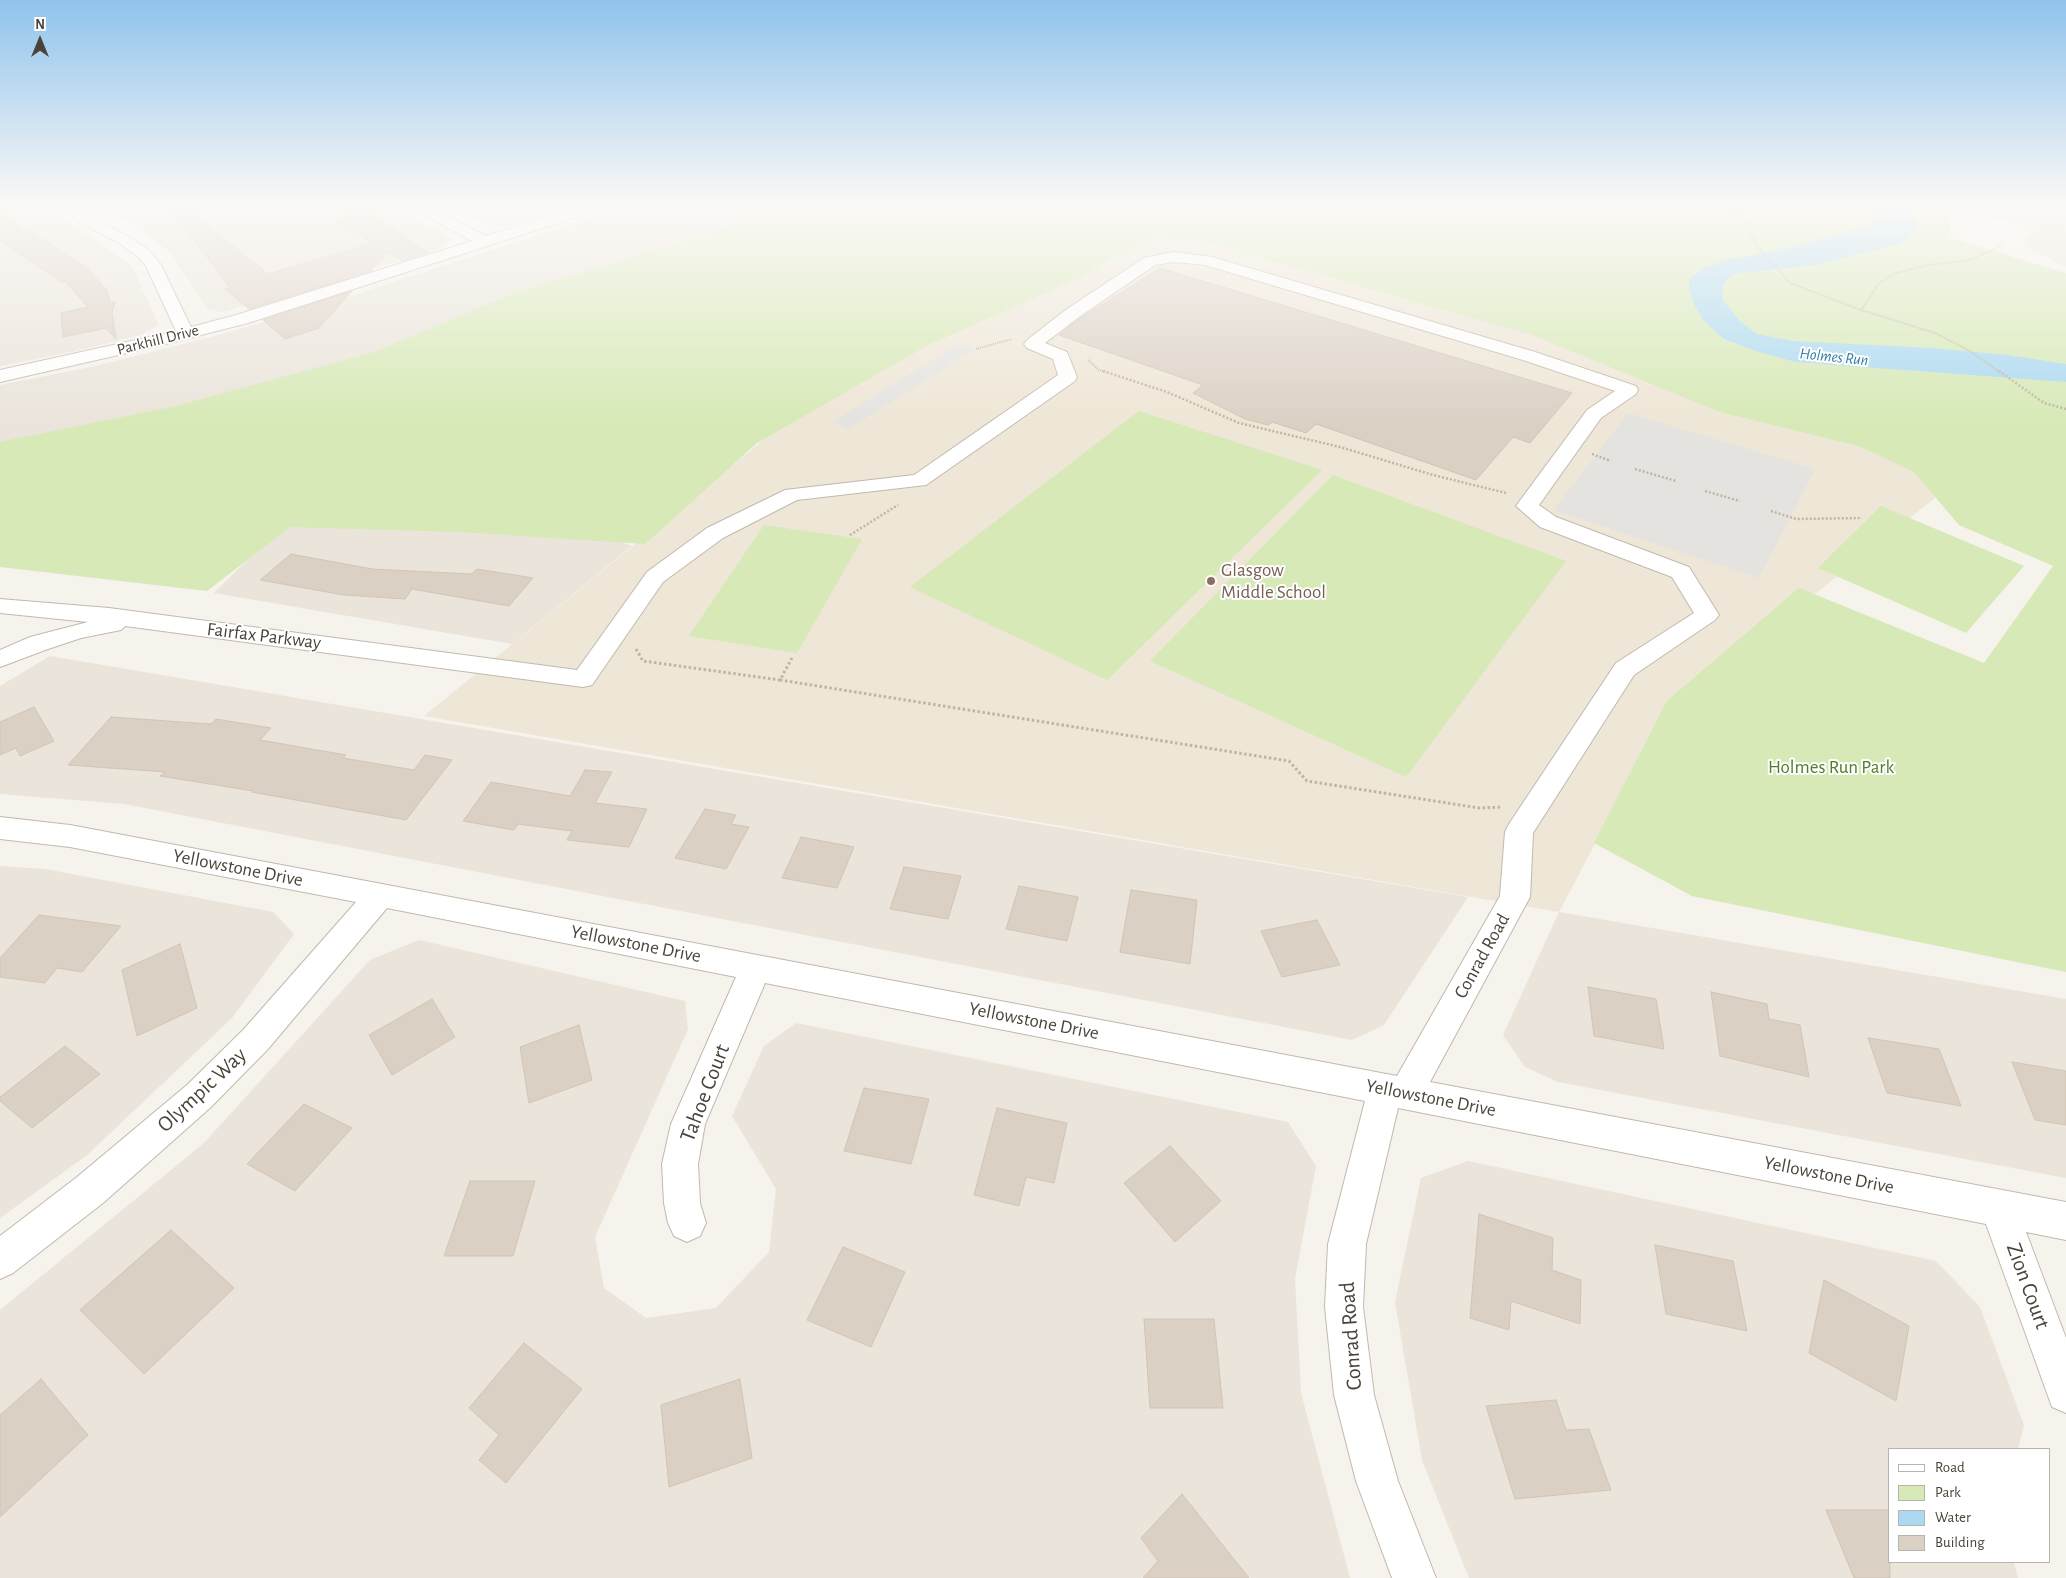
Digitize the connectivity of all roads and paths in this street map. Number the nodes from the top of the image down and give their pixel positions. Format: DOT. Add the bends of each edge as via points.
graph roads {
  1 [pos="160,279"];
  2 [pos="372,279"];
  3 [pos="1124,279"];
  4 [pos="1269,279"];
  5 [pos="1786,279"];
  6 [pos="1886,279"];
  7 [pos="1861,310"];
  8 [pos="186,334"];
  9 [pos="1016,338"];
  10 [pos="976,349"];
  11 [pos="1086,359"];
  12 [pos="0,376"];
  13 [pos="2066,409"];
  14 [pos="1635,469"];
  15 [pos="1676,481"];
  16 [pos="1705,490"];
  17 [pos="1509,494"];
  18 [pos="1740,502"];
  19 [pos="900,504"];
  20 [pos="1771,511"];
  21 [pos="1862,518"];
  22 [pos="850,535"];
  23 [pos="0,606"];
  24 [pos="168,623"];
  25 [pos="634,644"];
  26 [pos="792,658"];
  27 [pos="0,659"];
  28 [pos="780,680"];
  29 [pos="1508,805"];
  30 [pos="0,828"];
  31 [pos="380,895"];
  32 [pos="1515,898"];
  33 [pos="756,967"];
  34 [pos="1395,1091"];
  35 [pos="1999,1208"];
  36 [pos="2066,1221"];
  37 [pos="687,1223"];
  38 [pos="0,1260"];
  39 [pos="2066,1393"];
  40 [pos="1414,1578"];
  1 -- 8 [label="street"];
  2 -- 8 [label="street, Parkhill Drive"];
  3 -- 24 [label="street, Fairfax Parkway" via="1033,344 1062,356 1068,378 919,481 792,494 715,533 655,577 583,679"];
  4 -- 32 [label="street, Fairfax Parkway" via="1530,356 1629,390 1594,414 1527,506 1548,522 1681,572 1707,615 1625,668 1519,832"];
  5 -- 7 [label="path" via="1790,283"];
  6 -- 7 [label="path" via="1879,283"];
  7 -- 13 [label="path" via="1951,340 2044,403"];
  8 -- 12 [label="street, Parkhill Drive"];
  9 -- 10 [label="path"];
  11 -- 17 [label="path" via="1099,370 1167,392 1239,423"];
  14 -- 15 [label="path"];
  16 -- 18 [label="path"];
  19 -- 22 [label="path"];
  20 -- 21 [label="path" via="1796,520"];
  23 -- 24 [label="street, Fairfax Parkway"];
  24 -- 27 [label="street" via="122,624 79,631"];
  25 -- 28 [label="path" via="643,660"];
  26 -- 28 [label="path"];
  28 -- 29 [label="path" via="1289,761 1307,781 1479,808"];
  30 -- 31 [label="street, Yellowstone Drive" via="70,836"];
  31 -- 33 [label="street, Yellowstone Drive"];
  31 -- 38 [label="street, Olympic Way" via="256,1039 199,1096 90,1190"];
  32 -- 34 [label="street, Conrad Road"];
  33 -- 34 [label="street, Yellowstone Drive"];
  33 -- 37 [label="street, Tahoe Court" via="688,1124 680,1164"];
  34 -- 35 [label="street, Yellowstone Drive"];
  34 -- 40 [label="street, Conrad Road" via="1347,1244 1344,1307 1354,1395 1377,1481"];
  35 -- 36 [label="street, Yellowstone Drive"];
  35 -- 39 [label="street, Zion Court"];
}
